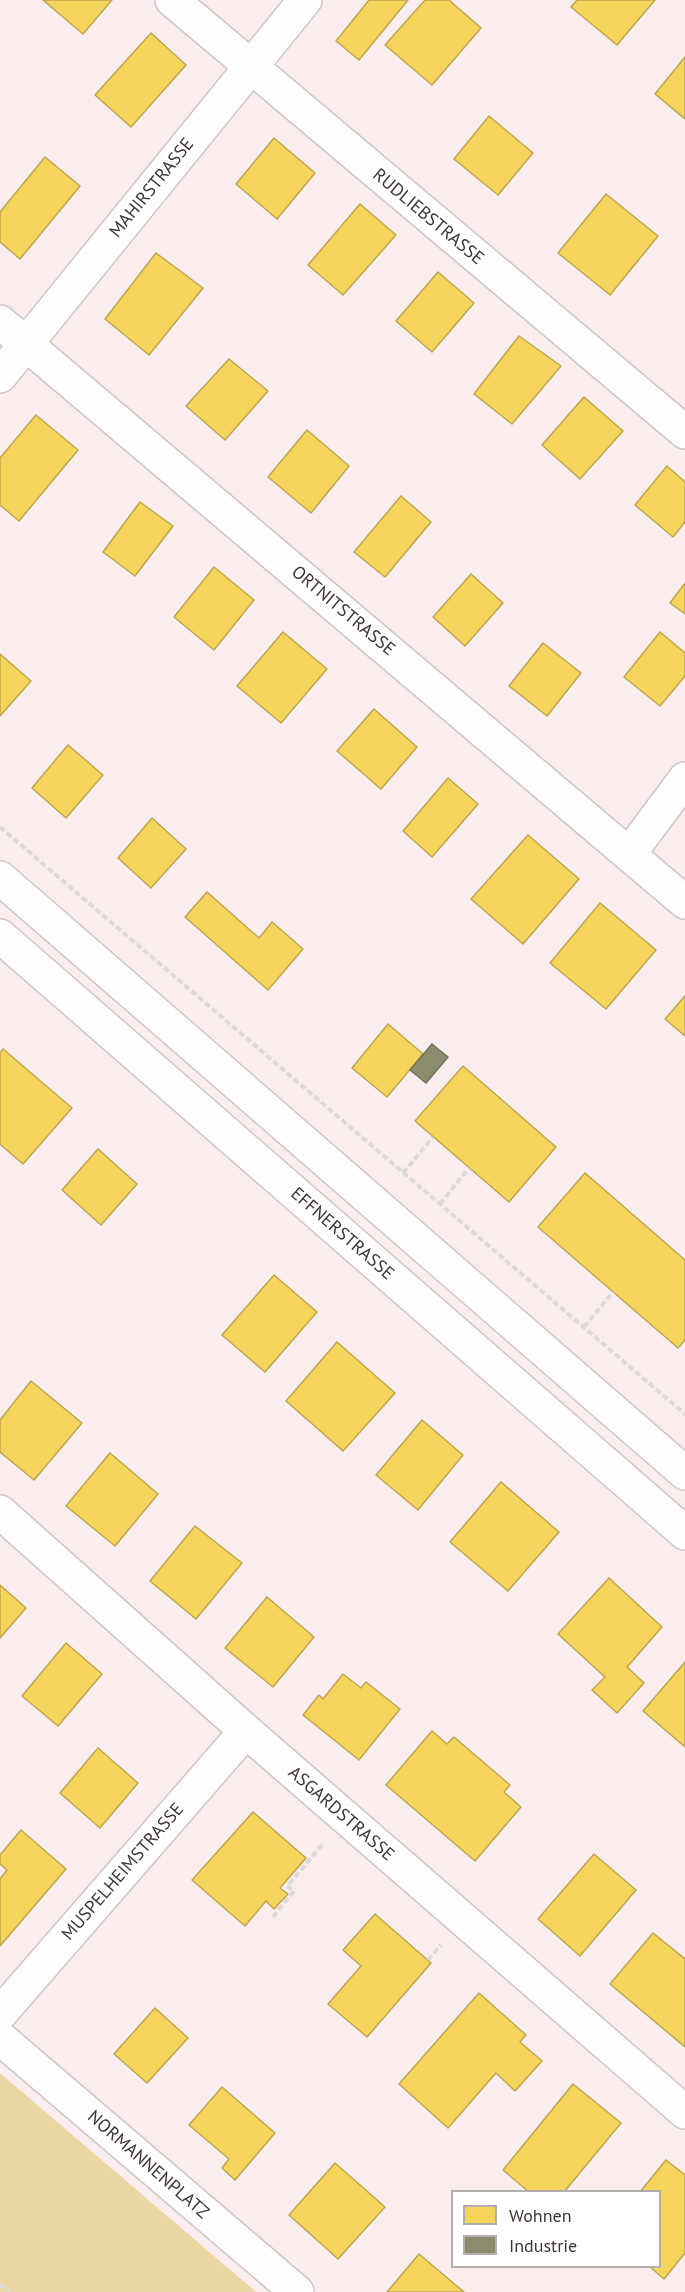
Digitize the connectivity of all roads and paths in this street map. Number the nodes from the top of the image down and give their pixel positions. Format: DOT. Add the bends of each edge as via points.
graph roads {
  1 [pos="172,0"];
  2 [pos="305,0"];
  3 [pos="249,67"];
  4 [pos="0,322"];
  5 [pos="26,344"];
  6 [pos="0,376"];
  7 [pos="685,432"];
  8 [pos="685,779"];
  9 [pos="0,826"];
  10 [pos="629,854"];
  11 [pos="0,878"];
  12 [pos="685,902"];
  13 [pos="0,936"];
  14 [pos="433,1137"];
  15 [pos="470,1168"];
  16 [pos="404,1173"];
  17 [pos="440,1204"];
  18 [pos="613,1292"];
  19 [pos="584,1327"];
  20 [pos="685,1414"];
  21 [pos="685,1473"];
  22 [pos="0,1512"];
  23 [pos="685,1533"];
  24 [pos="246,1731"];
  25 [pos="346,1818"];
  26 [pos="273,1917"];
  27 [pos="0,2014"];
  28 [pos="0,2038"];
  29 [pos="685,2112"];
  30 [pos="0,2285"];
  31 [pos="9,2292"];
  32 [pos="297,2292"];
  1 -- 3 [label="street, RUDLIEBSTRASSE"];
  2 -- 3 [label="street, MAHIRSTRASSE"];
  3 -- 5 [label="street, MAHIRSTRASSE"];
  3 -- 7 [label="street, RUDLIEBSTRASSE"];
  4 -- 5 [label="street, ORTNITSTRASSE"];
  5 -- 6 [label="street, MAHIRSTRASSE"];
  5 -- 10 [label="street, ORTNITSTRASSE"];
  8 -- 10 [label="street"];
  9 -- 16 [label="path"];
  10 -- 12 [label="street, ORTNITSTRASSE"];
  11 -- 21 [label="street"];
  13 -- 23 [label="street, EFFNERSTRASSE"];
  14 -- 16 [label="path"];
  15 -- 17 [label="path"];
  16 -- 17 [label="path"];
  17 -- 19 [label="path"];
  18 -- 19 [label="path"];
  19 -- 20 [label="path"];
  22 -- 24 [label="street, ASGARDSTRASSE"];
  24 -- 25 [label="street, ASGARDSTRASSE"];
  24 -- 27 [label="street, MUSPELHEIMSTRASSE"];
  25 -- 26 [label="path" via="287,1886 294,1891"];
  25 -- 29 [label="street, ASGARDSTRASSE"];
  28 -- 32 [label="street, NORMANNENPLATZ"];
  30 -- 31 [label="path"];
}
